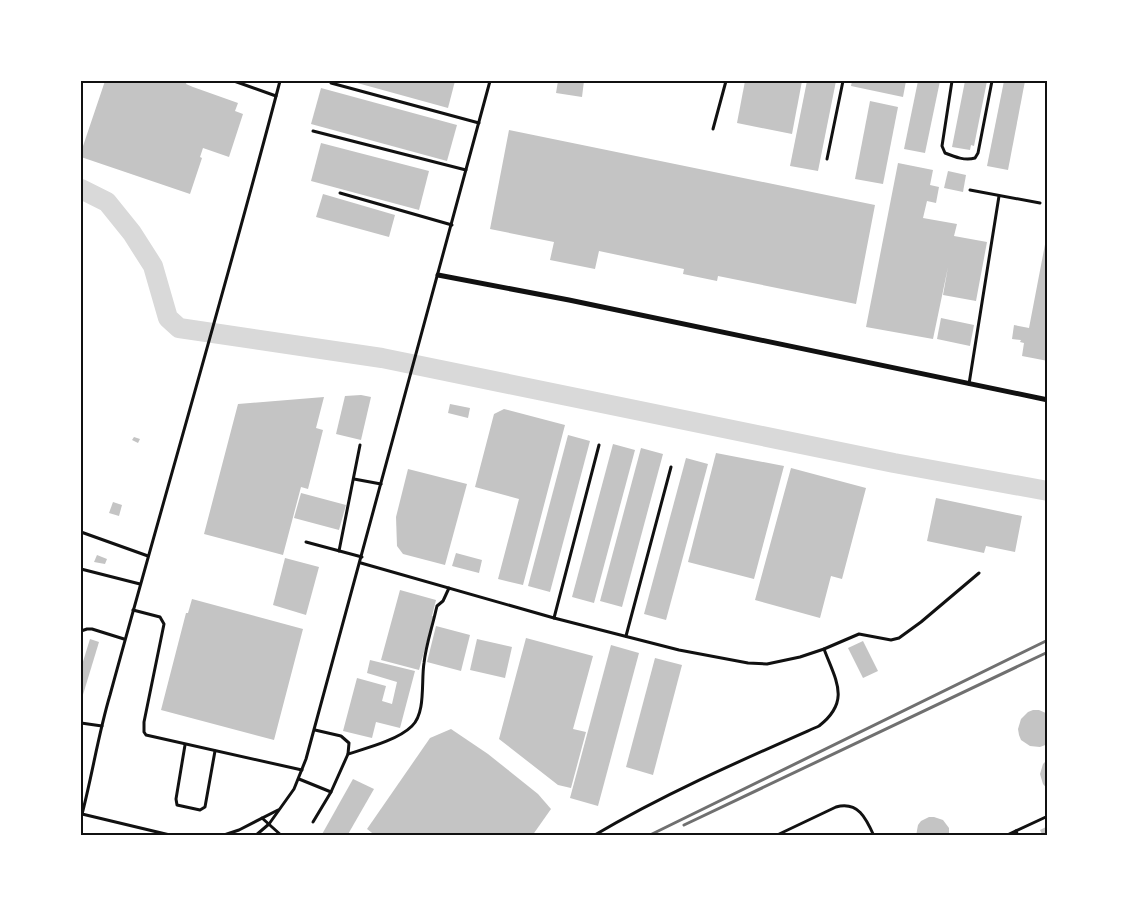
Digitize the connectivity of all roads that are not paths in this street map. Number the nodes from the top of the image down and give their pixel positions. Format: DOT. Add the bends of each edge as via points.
graph roads {
  1 [pos="234,81"];
  2 [pos="280,81"];
  3 [pos="490,81"];
  4 [pos="726,81"];
  5 [pos="843,81"];
  6 [pos="952,81"];
  7 [pos="992,81"];
  8 [pos="331,83"];
  9 [pos="276,96"];
  10 [pos="479,123"];
  11 [pos="713,129"];
  12 [pos="313,131"];
  13 [pos="827,159"];
  14 [pos="466,170"];
  15 [pos="970,190"];
  16 [pos="340,193"];
  17 [pos="999,196"];
  18 [pos="1040,203"];
  19 [pos="452,225"];
  20 [pos="438,275"];
  21 [pos="969,384"];
  22 [pos="1048,400"];
  23 [pos="360,445"];
  24 [pos="599,445"];
  25 [pos="671,467"];
  26 [pos="354,479"];
  27 [pos="381,484"];
  28 [pos="81,532"];
  29 [pos="306,542"];
  30 [pos="339,551"];
  31 [pos="148,556"];
  32 [pos="362,557"];
  33 [pos="361,563"];
  34 [pos="81,568"];
  35 [pos="979,573"];
  36 [pos="140,584"];
  37 [pos="449,588"];
  38 [pos="133,610"];
  39 [pos="554,618"];
  40 [pos="81,631"];
  41 [pos="626,636"];
  42 [pos="124,639"];
  43 [pos="824,649"];
  44 [pos="81,723"];
  45 [pos="102,726"];
  46 [pos="315,730"];
  47 [pos="185,745"];
  48 [pos="215,751"];
  49 [pos="348,754"];
  50 [pos="302,770"];
  51 [pos="299,779"];
  52 [pos="331,792"];
  53 [pos="278,810"];
  54 [pos="82,816"];
  55 [pos="1048,816"];
  56 [pos="262,818"];
  57 [pos="313,822"];
  58 [pos="269,824"];
  59 [pos="1016,831"];
  60 [pos="81,835"];
  61 [pos="86,836"];
  62 [pos="174,836"];
  63 [pos="221,836"];
  64 [pos="256,836"];
  65 [pos="282,836"];
  66 [pos="593,836"];
  67 [pos="775,836"];
  68 [pos="874,836"];
  69 [pos="1005,836"];
  70 [pos="1018,836"];
  1 -- 9 [label="lane"];
  2 -- 9 [label="lane"];
  3 -- 10 [label="lane"];
  4 -- 11 [label="lane"];
  5 -- 13 [label="lane"];
  6 -- 7 [label="lane" via="942,146 945,153 969,159 978,153"];
  8 -- 10 [label="lane"];
  9 -- 31 [label="lane"];
  10 -- 14 [label="lane"];
  12 -- 14 [label="lane"];
  14 -- 19 [label="lane"];
  15 -- 17 [label="lane"];
  16 -- 19 [label="lane"];
  17 -- 18 [label="lane"];
  17 -- 21 [label="lane"];
  19 -- 20 [label="lane"];
  20 -- 21 [label="street"];
  20 -- 27 [label="lane"];
  21 -- 22 [label="street"];
  23 -- 26 [label="lane"];
  24 -- 39 [label="lane"];
  25 -- 41 [label="lane"];
  26 -- 27 [label="lane"];
  26 -- 30 [label="lane"];
  27 -- 32 [label="lane"];
  28 -- 31 [label="lane"];
  29 -- 30 [label="lane"];
  30 -- 32 [label="lane"];
  31 -- 36 [label="lane"];
  32 -- 33 [label="lane"];
  33 -- 37 [label="lane"];
  33 -- 46 [label="lane"];
  34 -- 36 [label="lane"];
  35 -- 43 [label="lane" via="899,638 891,640 859,634"];
  36 -- 38 [label="lane"];
  37 -- 39 [label="lane"];
  37 -- 49 [label="lane" via="437,606 424,663 420,707 414,724 401,735"];
  38 -- 42 [label="lane"];
  38 -- 47 [label="lane" via="160,617 164,624 144,732"];
  39 -- 41 [label="lane"];
  40 -- 42 [label="lane" via="92,629"];
  41 -- 43 [label="lane" via="748,663 767,664"];
  42 -- 45 [label="lane"];
  43 -- 66 [label="lane" via="838,697 837,708 831,717 819,726 691,783"];
  44 -- 45 [label="lane"];
  45 -- 54 [label="lane"];
  46 -- 49 [label="lane" via="345,738 349,744"];
  46 -- 50 [label="lane"];
  47 -- 48 [label="lane"];
  47 -- 48 [label="lane" via="176,799 180,807 200,810 205,807"];
  48 -- 50 [label="lane"];
  49 -- 52 [label="lane"];
  50 -- 51 [label="lane"];
  51 -- 52 [label="lane"];
  51 -- 53 [label="lane"];
  52 -- 57 [label="lane"];
  53 -- 56 [label="lane"];
  53 -- 58 [label="lane"];
  54 -- 62 [label="lane"];
  55 -- 59 [label="lane"];
  56 -- 58 [label="lane"];
  56 -- 63 [label="lane"];
  58 -- 64 [label="lane"];
  58 -- 65 [label="lane"];
  59 -- 69 [label="lane"];
  59 -- 70 [label="lane"];
  60 -- 61 [label="lane"];
  67 -- 68 [label="lane" via="844,804 862,814"];
}
